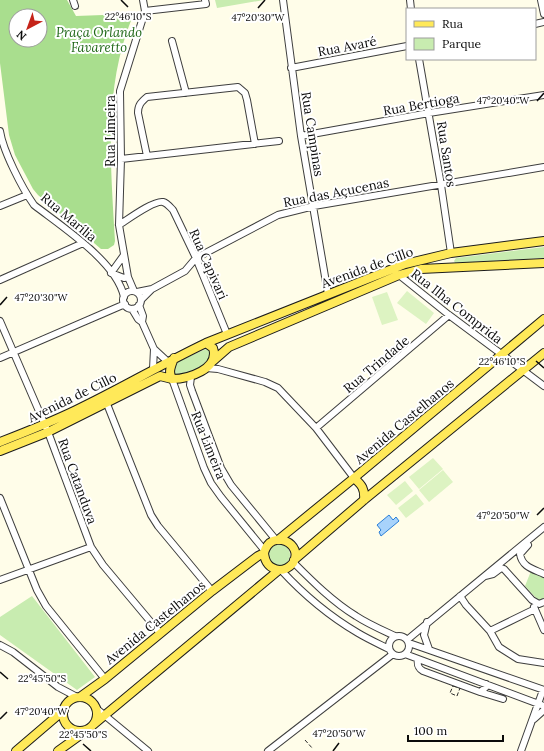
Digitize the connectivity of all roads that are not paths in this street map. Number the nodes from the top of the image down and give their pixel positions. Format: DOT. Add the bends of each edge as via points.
graph roads {
  1 [pos="143,0"];
  2 [pos="283,0"];
  3 [pos="541,0"];
  4 [pos="206,2"];
  5 [pos="145,11"];
  6 [pos="544,14"];
  7 [pos="172,41"];
  8 [pos="406,46"];
  9 [pos="419,60"];
  10 [pos="292,68"];
  11 [pos="186,93"];
  12 [pos="544,95"];
  13 [pos="429,113"];
  14 [pos="0,131"];
  15 [pos="301,136"];
  16 [pos="279,141"];
  17 [pos="255,144"];
  18 [pos="147,156"];
  19 [pos="121,159"];
  20 [pos="544,168"];
  21 [pos="441,185"];
  22 [pos="28,195"];
  23 [pos="0,206"];
  24 [pos="314,206"];
  25 [pos="119,225"];
  26 [pos="544,241"];
  27 [pos="83,243"];
  28 [pos="451,253"];
  29 [pos="124,255"];
  30 [pos="196,258"];
  31 [pos="544,263"];
  32 [pos="421,270"];
  33 [pos="112,273"];
  34 [pos="399,275"];
  35 [pos="128,277"];
  36 [pos="0,280"];
  37 [pos="152,289"];
  38 [pos="135,292"];
  39 [pos="328,294"];
  40 [pos="124,297"];
  41 [pos="140,303"];
  42 [pos="125,304"];
  43 [pos="132,309"];
  44 [pos="450,316"];
  45 [pos="544,319"];
  46 [pos="0,321"];
  47 [pos="142,322"];
  48 [pos="227,334"];
  49 [pos="206,343"];
  50 [pos="154,349"];
  51 [pos="15,353"];
  52 [pos="544,353"];
  53 [pos="502,354"];
  54 [pos="0,358"];
  55 [pos="171,360"];
  56 [pos="213,361"];
  57 [pos="206,368"];
  58 [pos="153,369"];
  59 [pos="523,370"];
  60 [pos="192,377"];
  61 [pos="172,380"];
  62 [pos="544,386"];
  63 [pos="107,404"];
  64 [pos="47,428"];
  65 [pos="316,428"];
  66 [pos="0,442"];
  67 [pos="0,451"];
  68 [pos="354,478"];
  69 [pos="0,498"];
  70 [pos="364,500"];
  71 [pos="544,527"];
  72 [pos="277,540"];
  73 [pos="528,540"];
  74 [pos="91,547"];
  75 [pos="265,552"];
  76 [pos="294,561"];
  77 [pos="28,570"];
  78 [pos="280,570"];
  79 [pos="544,574"];
  80 [pos="484,576"];
  81 [pos="0,580"];
  82 [pos="212,591"];
  83 [pos="460,596"];
  84 [pos="532,600"];
  85 [pos="544,602"];
  86 [pos="535,609"];
  87 [pos="427,622"];
  88 [pos="544,630"];
  89 [pos="490,631"];
  90 [pos="160,633"];
  91 [pos="394,636"];
  92 [pos="408,641"];
  93 [pos="0,645"];
  94 [pos="429,650"];
  95 [pos="391,652"];
  96 [pos="405,654"];
  97 [pos="418,659"];
  98 [pos="544,663"];
  99 [pos="105,679"];
  100 [pos="486,684"];
  101 [pos="543,690"];
  102 [pos="480,692"];
  103 [pos="79,697"];
  104 [pos="503,700"];
  105 [pos="541,705"];
  106 [pos="97,709"];
  107 [pos="64,710"];
  108 [pos="544,710"];
  109 [pos="105,717"];
  110 [pos="533,720"];
  111 [pos="91,727"];
  112 [pos="16,751"];
  113 [pos="58,751"];
  114 [pos="148,751"];
  115 [pos="268,751"];
  116 [pos="521,751"];
  1 -- 5 [label="street"];
  2 -- 10 [label="street, Rua Campinas"];
  3 -- 6 [label="street"];
  4 -- 5 [label="street"];
  5 -- 19 [label="street, Rua Limeira" via="120,91"];
  7 -- 11 [label="street"];
  8 -- 10 [label="street, Rua Avaré"];
  9 -- 13 [label="street, Rua Santos"];
  10 -- 15 [label="street, Rua Campinas"];
  11 -- 17 [label="street" via="238,87 247,100"];
  11 -- 18 [label="street" via="148,97 142,101 138,113"];
  12 -- 13 [label="street, Rua Bertioga"];
  13 -- 15 [label="street, Rua Bertioga"];
  13 -- 21 [label="street, Rua Santos"];
  14 -- 22 [label="street, Rua Marília" via="2,142"];
  15 -- 24 [label="street, Rua Campinas"];
  16 -- 17 [label="street"];
  17 -- 18 [label="street"];
  18 -- 19 [label="street"];
  19 -- 25 [label="street, Rua Limeira"];
  20 -- 21 [label="street, Rua das Açucenas"];
  21 -- 24 [label="street, Rua das Açucenas"];
  21 -- 28 [label="street, Rua Santos"];
  22 -- 23 [label="street"];
  22 -- 27 [label="street, Rua Marília" via="34,205"];
  24 -- 30 [label="street, Rua das Açucenas" via="278,215"];
  24 -- 39 [label="street, Rua Campinas"];
  25 -- 29 [label="street, Rua Limeira"];
  25 -- 30 [label="street, Rua Capivari" via="162,202 173,210"];
  26 -- 28 [label="main road, Avenida de Cillo"];
  27 -- 33 [label="street, Rua Marília"];
  27 -- 36 [label="street"];
  28 -- 32 [label="main road" via="450,260 445,264"];
  28 -- 39 [label="main road, Avenida de Cillo" via="405,264"];
  29 -- 33 [label="street"];
  29 -- 35 [label="street, Rua Limeira"];
  30 -- 37 [label="street, Rua das Açucenas" via="185,271"];
  30 -- 48 [label="street, Rua Capivari"];
  31 -- 32 [label="main road, Avenida de Cillo"];
  32 -- 34 [label="main road, Avenida de Cillo"];
  33 -- 35 [label="street"];
  33 -- 40 [label="street, Rua Marília"];
  34 -- 44 [label="street, Rua Ilha Comprida"];
  34 -- 56 [label="main road, Avenida de Cillo" via="229,347"];
  35 -- 38 [label="street, Rua Limeira"];
  37 -- 38 [label="street, Rua das Açucenas"];
  37 -- 41 [label="street, Rua das Açucenas"];
  38 -- 40 [label="street" via="128,292"];
  38 -- 41 [label="street" via="140,295"];
  39 -- 48 [label="main road, Avenida de Cillo"];
  40 -- 42 [label="street"];
  41 -- 43 [label="street"];
  41 -- 47 [label="street"];
  42 -- 43 [label="street"];
  42 -- 51 [label="street"];
  43 -- 47 [label="street"];
  44 -- 53 [label="street, Rua Ilha Comprida"];
  44 -- 65 [label="street, Rua Trindade"];
  45 -- 53 [label="main road, Avenida Castelhanos"];
  46 -- 51 [label="street, Rua Catanduva"];
  47 -- 50 [label="street"];
  48 -- 49 [label="main road, Avenida de Cillo"];
  49 -- 55 [label="main road, Avenida de Cillo"];
  49 -- 56 [label="main road" via="213,348"];
  50 -- 55 [label="street"];
  50 -- 58 [label="street"];
  51 -- 54 [label="street"];
  51 -- 64 [label="street, Rua Catanduva"];
  52 -- 59 [label="main road"];
  53 -- 59 [label="street, Rua Ilha Comprida"];
  53 -- 68 [label="main road, Avenida Castelhanos"];
  55 -- 58 [label="main road, Avenida de Cillo"];
  55 -- 61 [label="main road" via="169,373"];
  56 -- 57 [label="main road, Avenida de Cillo"];
  57 -- 60 [label="main road, Avenida de Cillo"];
  57 -- 65 [label="street" via="271,384 278,388"];
  58 -- 64 [label="main road, Avenida de Cillo"];
  59 -- 62 [label="street"];
  59 -- 70 [label="main road"];
  60 -- 61 [label="main road, Avenida de Cillo"];
  60 -- 72 [label="street, Rua Limeira" via="190,385 221,468 231,485"];
  61 -- 63 [label="main road, Avenida de Cillo" via="160,376"];
  61 -- 75 [label="street, Rua Limeira" via="211,482"];
  63 -- 64 [label="main road, Avenida de Cillo"];
  63 -- 82 [label="street" via="151,515"];
  64 -- 66 [label="main road, Avenida de Cillo"];
  64 -- 67 [label="main road, Avenida de Cillo"];
  64 -- 74 [label="street, Rua Catanduva"];
  65 -- 68 [label="street"];
  68 -- 70 [label="main road" via="365,493"];
  68 -- 72 [label="main road, Avenida Castelhanos"];
  69 -- 77 [label="street"];
  70 -- 76 [label="main road"];
  71 -- 73 [label="street"];
  72 -- 75 [label="main road, Avenida Castelhanos" via="270,543"];
  72 -- 76 [label="main road" via="286,541 293,547"];
  73 -- 79 [label="street" via="528,545 520,554 521,560 523,564"];
  73 -- 80 [label="street"];
  74 -- 77 [label="street"];
  74 -- 90 [label="street, Rua Catanduva"];
  75 -- 78 [label="main road" via="267,564"];
  75 -- 82 [label="main road, Avenida Castelhanos"];
  76 -- 78 [label="main road" via="288,568"];
  76 -- 91 [label="street" via="337,602 356,616"];
  77 -- 81 [label="street"];
  77 -- 99 [label="street" via="46,606"];
  78 -- 95 [label="street" via="324,610"];
  78 -- 109 [label="main road"];
  80 -- 83 [label="street"];
  80 -- 84 [label="street" via="504,569"];
  82 -- 90 [label="main road, Avenida Castelhanos"];
  83 -- 87 [label="street"];
  83 -- 89 [label="street"];
  84 -- 85 [label="street" via="539,604"];
  84 -- 86 [label="street"];
  86 -- 88 [label="street"];
  86 -- 89 [label="street"];
  87 -- 92 [label="street"];
  87 -- 94 [label="street" via="424,635"];
  89 -- 98 [label="street" via="499,647 518,658"];
  90 -- 99 [label="main road, Avenida Castelhanos"];
  91 -- 92 [label="street" via="400,635"];
  91 -- 95 [label="street" via="389,642"];
  92 -- 94 [label="street"];
  92 -- 96 [label="street" via="408,650"];
  93 -- 103 [label="street" via="58,687"];
  94 -- 101 [label="street"];
  95 -- 96 [label="street" via="399,656"];
  95 -- 115 [label="street"];
  96 -- 97 [label="street"];
  97 -- 100 [label="street"];
  97 -- 102 [label="street" via="419,668 423,671"];
  99 -- 103 [label="main road, Avenida Castelhanos"];
  100 -- 102 [label="street"];
  100 -- 105 [label="street"];
  101 -- 105 [label="street"];
  102 -- 104 [label="street"];
  103 -- 106 [label="main road" via="90,700"];
  103 -- 107 [label="main road" via="69,702"];
  105 -- 110 [label="street"];
  106 -- 109 [label="street"];
  106 -- 111 [label="main road" via="98,715"];
  107 -- 111 [label="main road" via="65,721 73,729 84,731"];
  107 -- 112 [label="main road"];
  108 -- 110 [label="street"];
  109 -- 111 [label="main road"];
  109 -- 114 [label="street"];
  110 -- 116 [label="street"];
  111 -- 113 [label="main road"];
}
